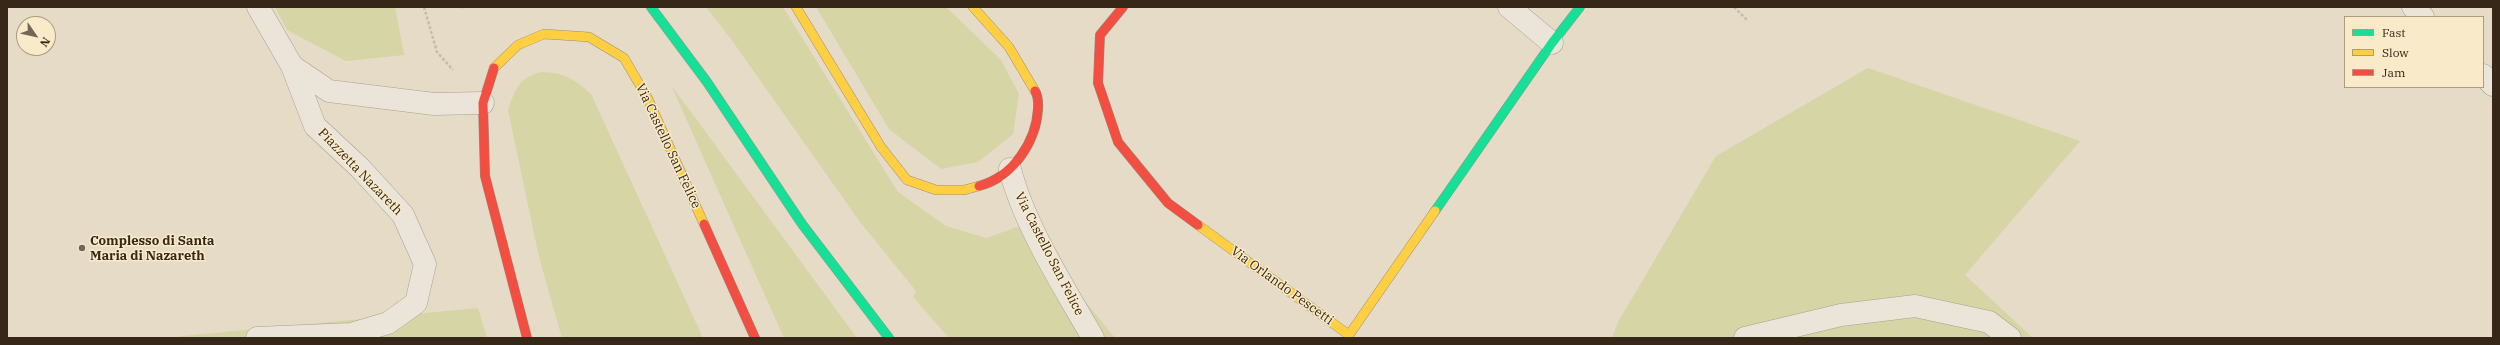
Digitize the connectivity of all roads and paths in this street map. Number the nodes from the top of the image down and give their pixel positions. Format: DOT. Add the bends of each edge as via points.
graph roads {
  1 [pos="258,7"];
  2 [pos="424,7"];
  3 [pos="651,7"];
  4 [pos="796,7"];
  5 [pos="973,7"];
  6 [pos="1124,7"];
  7 [pos="1509,7"];
  8 [pos="1580,7"];
  9 [pos="1734,7"];
  10 [pos="2413,7"];
  11 [pos="2422,16"];
  12 [pos="1748,22"];
  13 [pos="1552,43"];
  14 [pos="292,66"];
  15 [pos="2484,77"];
  16 [pos="2493,85"];
  17 [pos="483,103"];
  18 [pos="1010,168"];
  19 [pos="257,338"];
  20 [pos="527,338"];
  21 [pos="755,338"];
  22 [pos="889,338"];
  23 [pos="1093,338"];
  24 [pos="1745,338"];
  25 [pos="2010,338"];
  1 -- 14 [label="street, Piazzetta Nazareth"];
  2 -- 17 [label="path" via="436,52"];
  3 -- 22 [label="street" via="707,82 802,224"];
  4 -- 18 [label="street" via="881,147 907,180 936,190 964,190 987,184"];
  5 -- 18 [label="street" via="1009,47 1038,96 1037,125 1024,154"];
  6 -- 13 [label="street, Via Orlando Pescetti" via="1100,35 1098,83 1118,142 1168,203 1349,335"];
  7 -- 13 [label="street"];
  8 -- 13 [label="street, Via Orlando Pescetti"];
  9 -- 12 [label="path"];
  10 -- 11 [label="street"];
  14 -- 17 [label="street" via="329,91 434,104"];
  14 -- 19 [label="street, Piazzetta Nazareth" via="315,126 360,168 403,215 425,264 416,303 388,323 351,334"];
  15 -- 16 [label="street"];
  17 -- 20 [label="street, Via Castello San Felice" via="485,176"];
  17 -- 21 [label="street, Via Castello San Felice" via="495,66 518,45 544,34 589,37 624,58 648,98"];
  18 -- 23 [label="street, Via Castello San Felice" via="1015,187 1048,256"];
  24 -- 25 [label="street" via="1841,315 1915,306 1988,322"];
}
